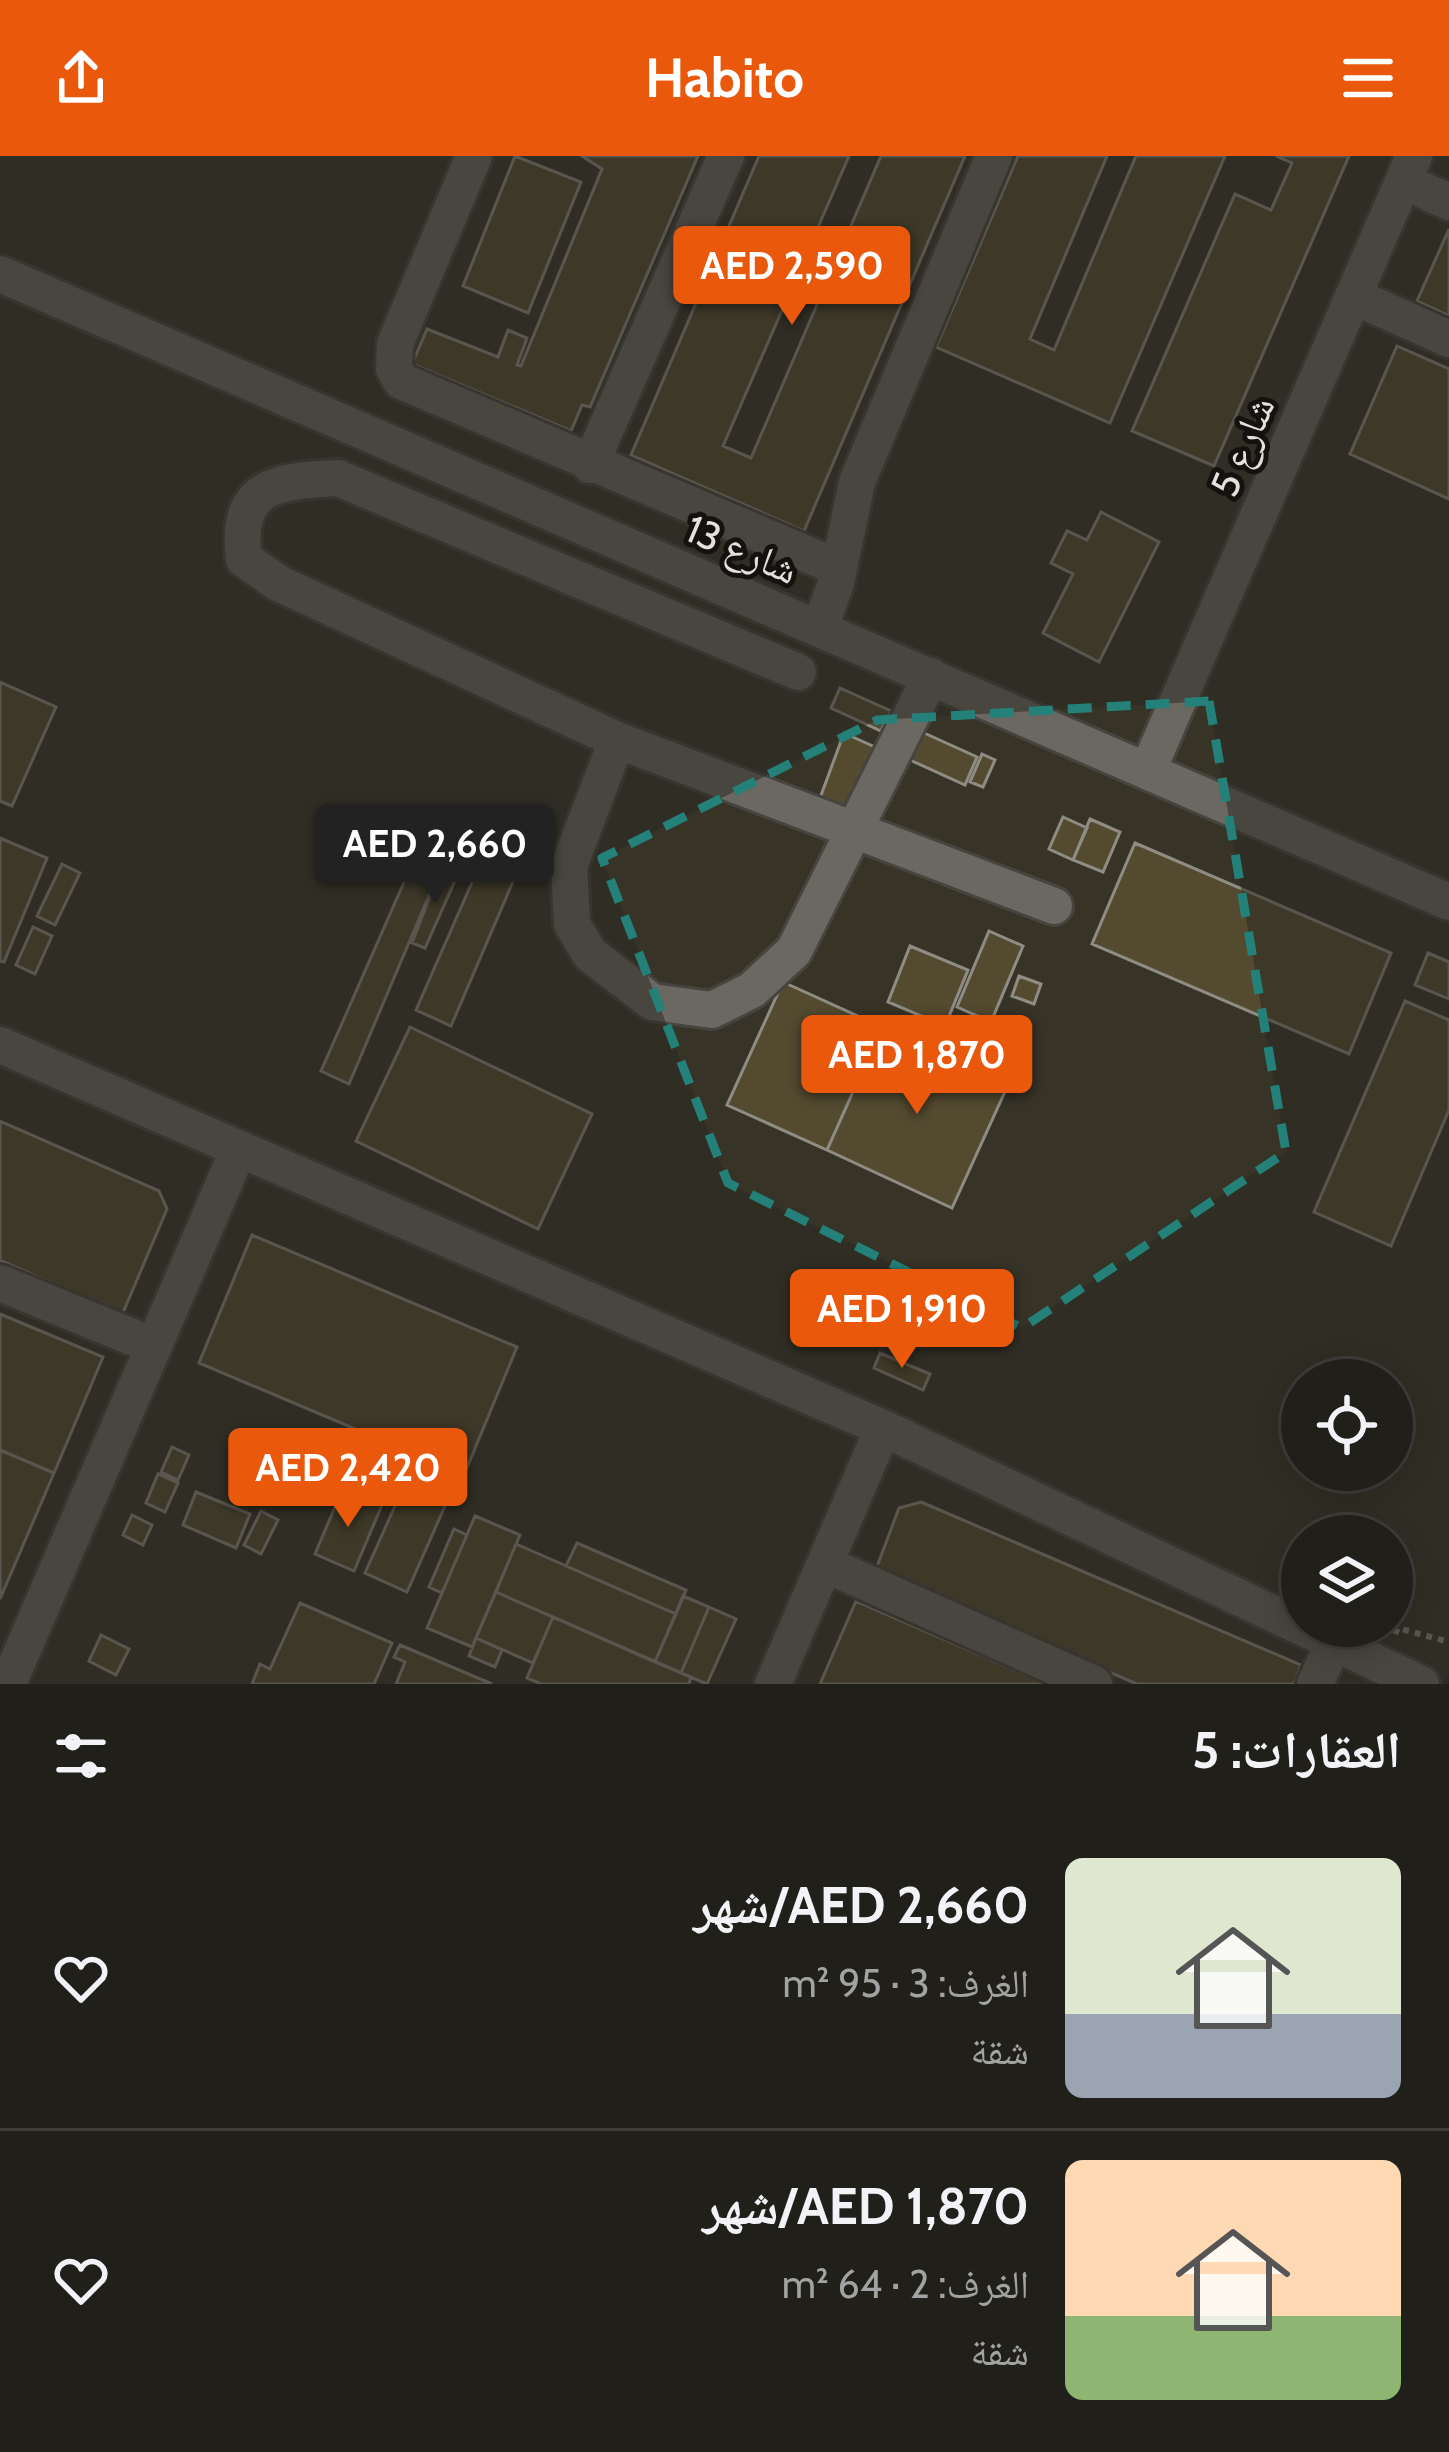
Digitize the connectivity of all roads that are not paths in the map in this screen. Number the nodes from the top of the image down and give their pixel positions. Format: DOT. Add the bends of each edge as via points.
graph roads {
  1 [pos="474,156"];
  2 [pos="726,156"];
  3 [pos="994,156"];
  4 [pos="1408,169"];
  5 [pos="1449,202"];
  6 [pos="0,274"];
  7 [pos="1353,296"];
  8 [pos="1449,339"];
  9 [pos="590,465"];
  10 [pos="839,568"];
  11 [pos="820,628"];
  12 [pos="798,672"];
  13 [pos="931,676"];
  14 [pos="617,740"];
  15 [pos="1148,770"];
  16 [pos="853,833"];
  17 [pos="1449,902"];
  18 [pos="1054,906"];
  19 [pos="0,1045"];
  20 [pos="238,1151"];
  21 [pos="0,1283"];
  22 [pos="154,1346"];
  23 [pos="883,1428"];
  24 [pos="825,1564"];
  25 [pos="1281,1617"];
  26 [pos="1332,1647"];
  27 [pos="1344,1647"];
  28 [pos="8,1684"];
  29 [pos="773,1684"];
  30 [pos="1094,1684"];
  31 [pos="1316,1684"];
  32 [pos="1421,1684"];
  1 -- 9 [label="street" via="395,344 394,369 411,388"];
  2 -- 9 [label="street"];
  3 -- 10 [label="street" via="857,482"];
  4 -- 5 [label="street"];
  4 -- 7 [label="street, شارع 5"];
  6 -- 11 [label="street, شارع 13"];
  7 -- 8 [label="street"];
  7 -- 15 [label="street, شارع 5"];
  9 -- 10 [label="street"];
  10 -- 11 [label="street"];
  11 -- 13 [label="street, شارع 13"];
  12 -- 14 [label="street" via="338,478 289,481 259,493 247,509 244,559 278,583"];
  13 -- 15 [label="street, شارع 13"];
  13 -- 16 [label="street"];
  14 -- 16 [label="street"];
  14 -- 16 [label="street" via="569,866 572,924 590,954 652,1002 712,1010 752,990 794,951"];
  15 -- 17 [label="street, شارع 13"];
  16 -- 18 [label="street"];
  19 -- 20 [label="street"];
  20 -- 22 [label="street"];
  20 -- 23 [label="street"];
  21 -- 22 [label="street"];
  22 -- 28 [label="street"];
  23 -- 24 [label="street"];
  23 -- 25 [label="street"];
  24 -- 29 [label="street"];
  24 -- 30 [label="street"];
  26 -- 31 [label="street"];
  27 -- 32 [label="street"];
}
